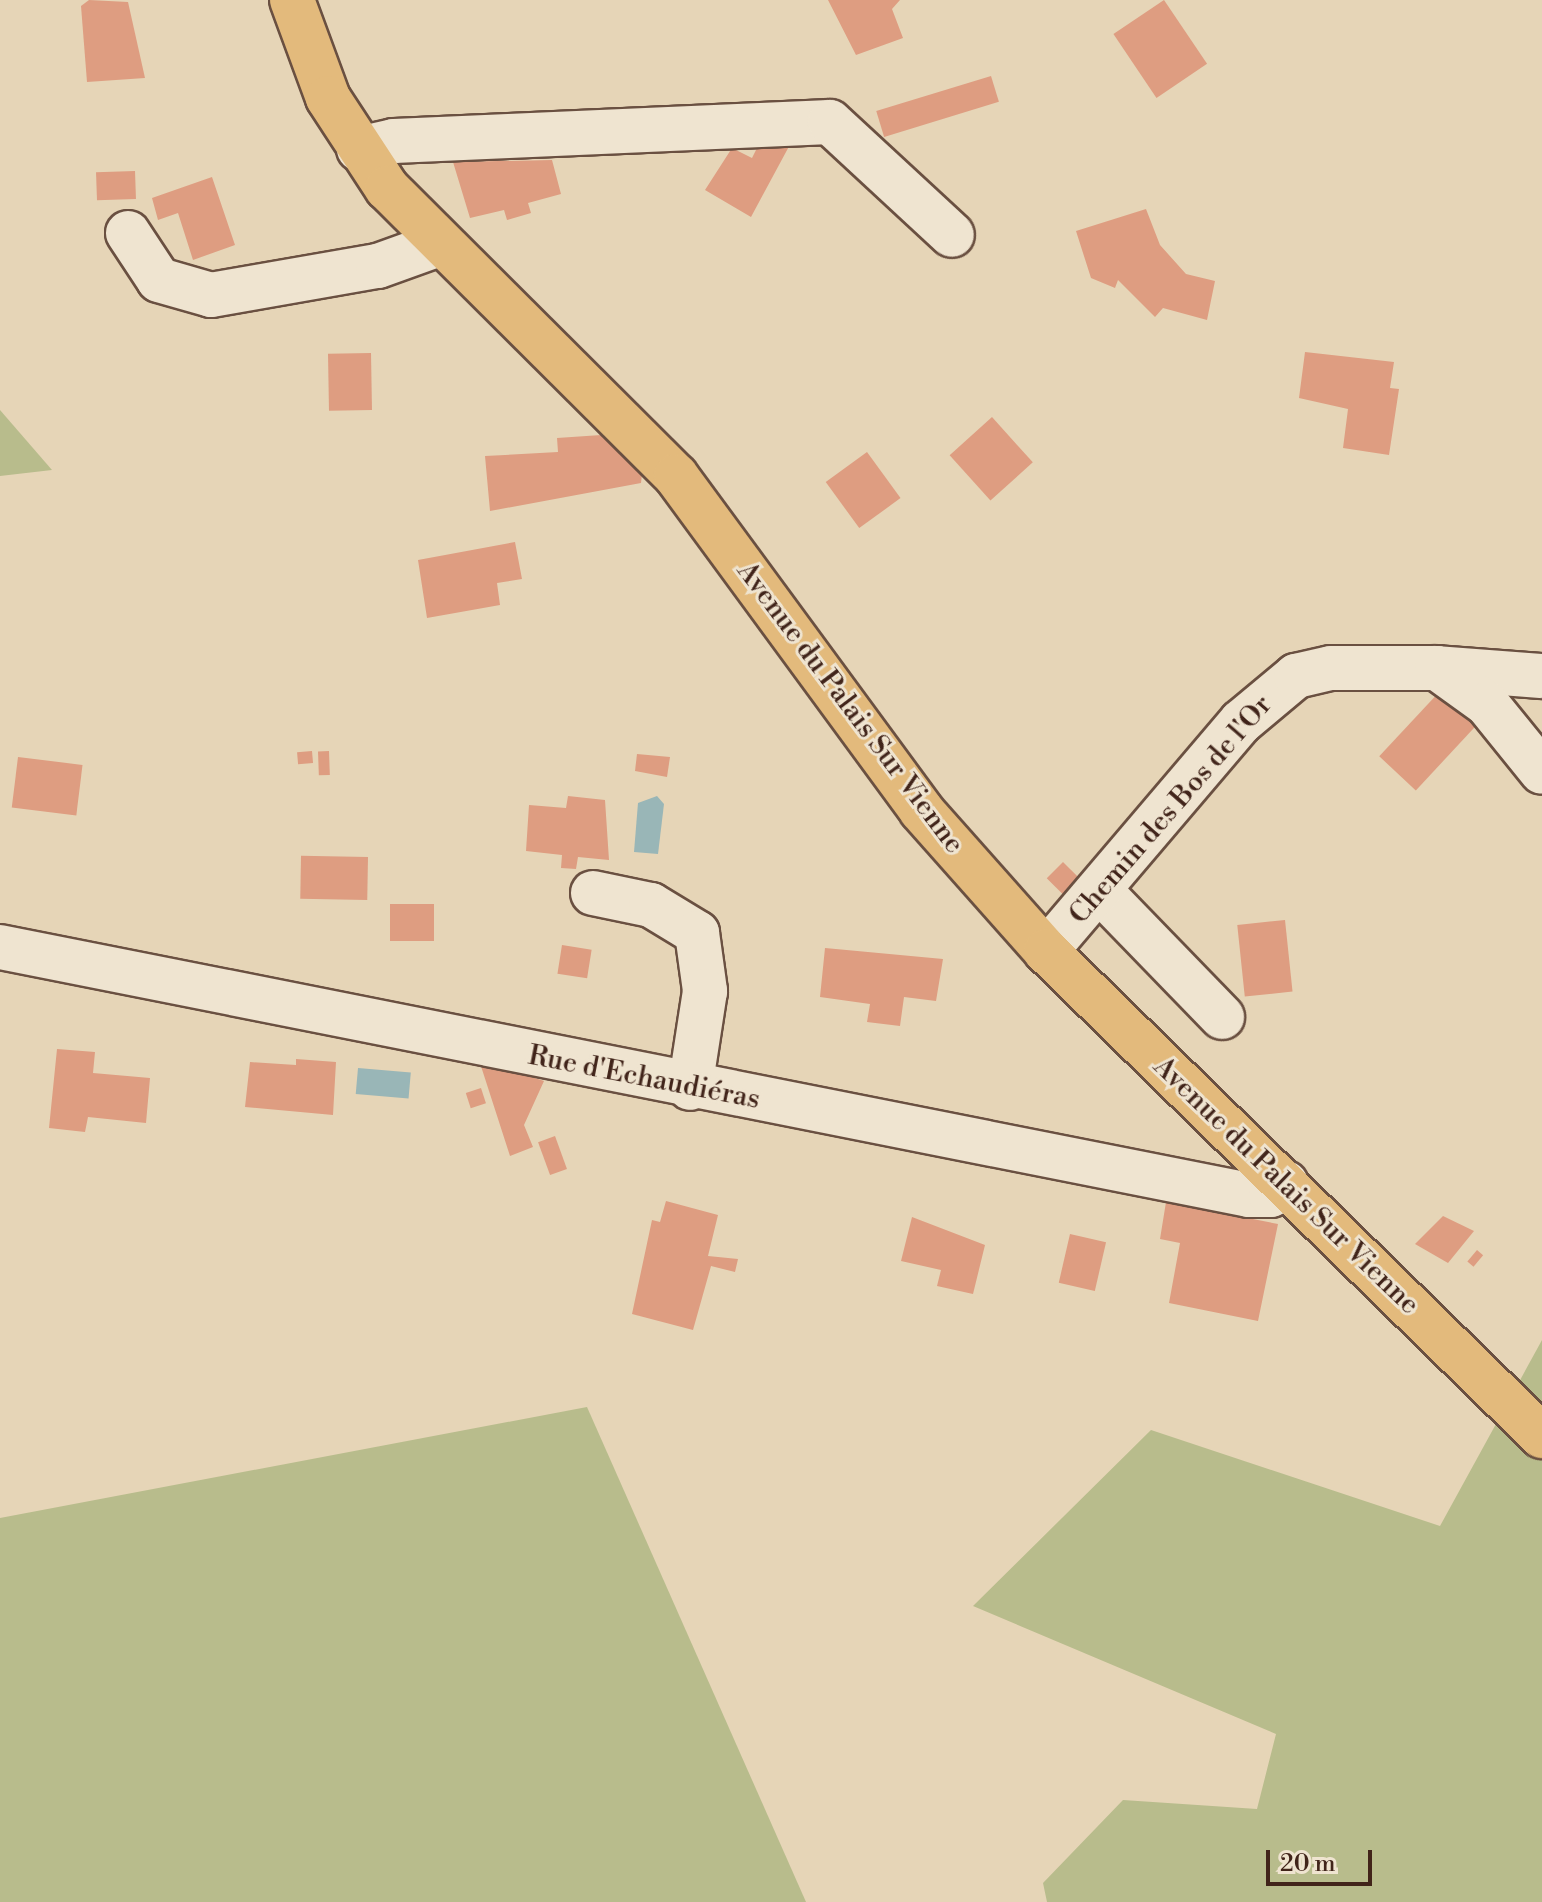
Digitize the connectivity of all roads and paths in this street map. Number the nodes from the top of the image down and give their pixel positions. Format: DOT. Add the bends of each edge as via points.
graph roads {
  1 [pos="292,0"];
  2 [pos="359,149"];
  3 [pos="128,233"];
  4 [pos="952,235"];
  5 [pos="439,244"];
  6 [pos="1437,668"];
  7 [pos="1542,676"];
  8 [pos="1542,772"];
  9 [pos="1101,892"];
  10 [pos="593,893"];
  11 [pos="0,947"];
  12 [pos="1046,951"];
  13 [pos="1222,1017"];
  14 [pos="690,1088"];
  15 [pos="1286,1183"];
  16 [pos="1542,1436"];
  1 -- 2 [label="main road, Avenue du Palais Sur Vienne" via="322,84"];
  2 -- 4 [label="street" via="394,141 830,122"];
  2 -- 5 [label="main road, Avenue du Palais Sur Vienne"];
  3 -- 5 [label="street" via="159,280 211,295 378,266"];
  5 -- 12 [label="main road, Avenue du Palais Sur Vienne" via="676,476 921,810"];
  6 -- 7 [label="street, Chemin des Bos de l'Or"];
  6 -- 8 [label="street" via="1487,704"];
  6 -- 9 [label="street, Chemin des Bos de l'Or" via="1331,668 1296,676 1268,695"];
  9 -- 12 [label="street, Chemin des Bos de l'Or"];
  9 -- 13 [label="street"];
  10 -- 14 [label="street" via="651,905 697,933 705,991"];
  11 -- 14 [label="street, Rue d'Echaudiéras"];
  12 -- 15 [label="main road, Avenue du Palais Sur Vienne"];
  14 -- 15 [label="street, Rue d'Echaudiéras" via="1249,1195 1271,1195"];
  15 -- 16 [label="main road, Avenue du Palais Sur Vienne"];
}
